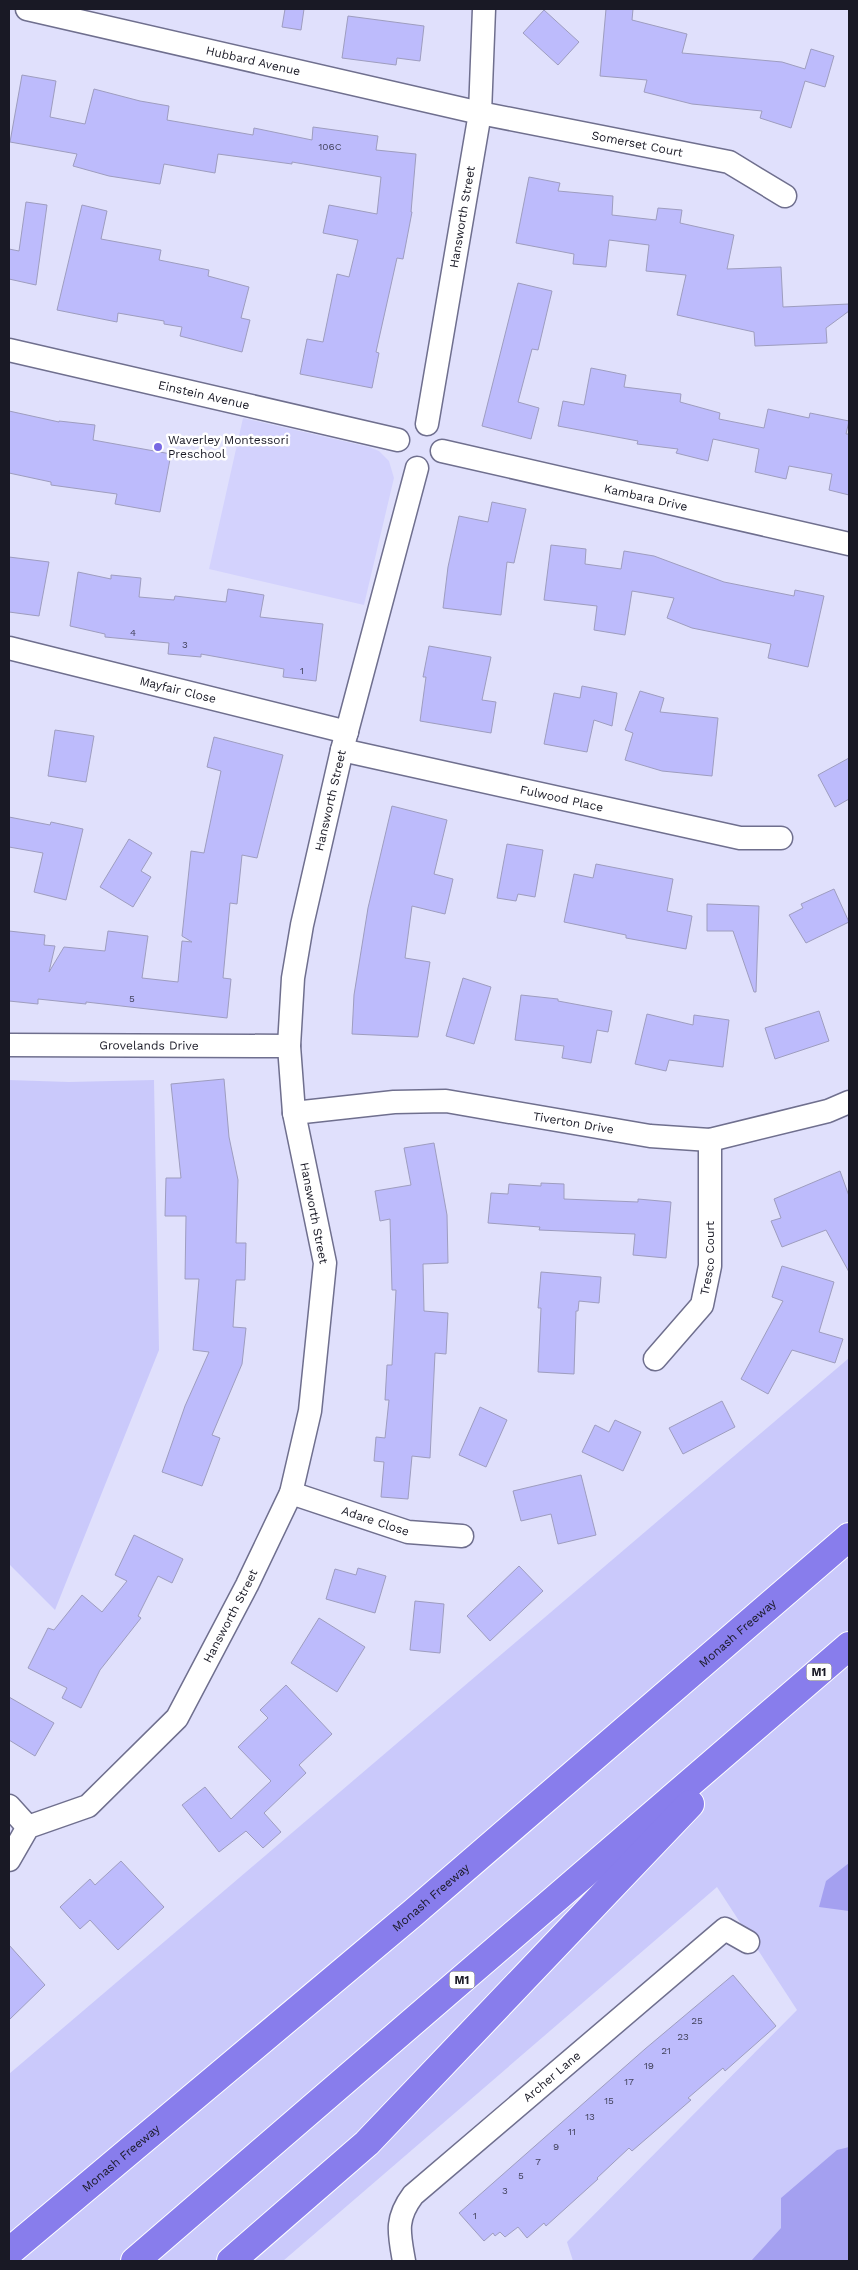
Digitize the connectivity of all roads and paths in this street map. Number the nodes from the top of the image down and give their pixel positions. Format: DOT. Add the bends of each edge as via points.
graph roads {
  1 [pos="27,9"];
  2 [pos="484,9"];
  3 [pos="480,113"];
  4 [pos="785,196"];
  5 [pos="9,350"];
  6 [pos="426,424"];
  7 [pos="398,440"];
  8 [pos="442,451"];
  9 [pos="417,468"];
  10 [pos="849,544"];
  11 [pos="9,648"];
  12 [pos="345,741"];
  13 [pos="781,838"];
  14 [pos="9,1045"];
  15 [pos="289,1046"];
  16 [pos="849,1102"];
  17 [pos="294,1113"];
  18 [pos="710,1140"];
  19 [pos="655,1359"];
  20 [pos="291,1493"];
  21 [pos="462,1536"];
  22 [pos="849,1537"];
  23 [pos="849,1646"];
  24 [pos="788,1698"];
  25 [pos="9,1806"];
  26 [pos="28,1827"];
  27 [pos="9,1860"];
  28 [pos="748,1942"];
  29 [pos="31,2232"];
  30 [pos="9,2248"];
  31 [pos="9,2252"];
  32 [pos="135,2261"];
  33 [pos="231,2261"];
  34 [pos="404,2261"];
  1 -- 3 [label="street, Hubbard Avenue"];
  2 -- 3 [label="street, Hansworth Street"];
  3 -- 4 [label="street, Somerset Court" via="729,162"];
  3 -- 6 [label="street, Hansworth Street"];
  5 -- 7 [label="street, Einstein Avenue"];
  6 -- 7 [label="street" via="407,427"];
  6 -- 8 [label="street" via="439,433"];
  7 -- 9 [label="street" via="399,454"];
  8 -- 9 [label="street" via="433,464"];
  8 -- 10 [label="street, Kambara Drive"];
  9 -- 12 [label="street, Hansworth Street"];
  11 -- 12 [label="street, Mayfair Close"];
  12 -- 13 [label="street, Fulwood Place" via="740,838"];
  12 -- 15 [label="street, Hansworth Street" via="302,925 293,978"];
  14 -- 15 [label="street, Grovelands Drive"];
  15 -- 17 [label="street, Hansworth Street"];
  16 -- 18 [label="street, Tiverton Drive" via="828,1111"];
  17 -- 18 [label="street, Tiverton Drive" via="394,1102 446,1101 650,1136"];
  17 -- 20 [label="street, Hansworth Street" via="325,1263 310,1411"];
  18 -- 19 [label="street, Tresco Court" via="710,1266 702,1305"];
  20 -- 21 [label="street, Adare Close" via="408,1532"];
  20 -- 26 [label="street, Hansworth Street" via="247,1585 176,1718 88,1806"];
  22 -- 29 [label="highway, Monash Freeway" via="412,1913"];
  23 -- 24 [label="highway, M1"];
  24 -- 32 [label="highway, M1"];
  24 -- 33 [label="highway" via="367,2143"];
  25 -- 26 [label="street"];
  26 -- 27 [label="street"];
  28 -- 34 [label="street, Archer Lane" via="725,1928 413,2196 402,2210 399,2226"];
  29 -- 30 [label="highway"];
  29 -- 31 [label="highway, Monash Freeway"];
}
